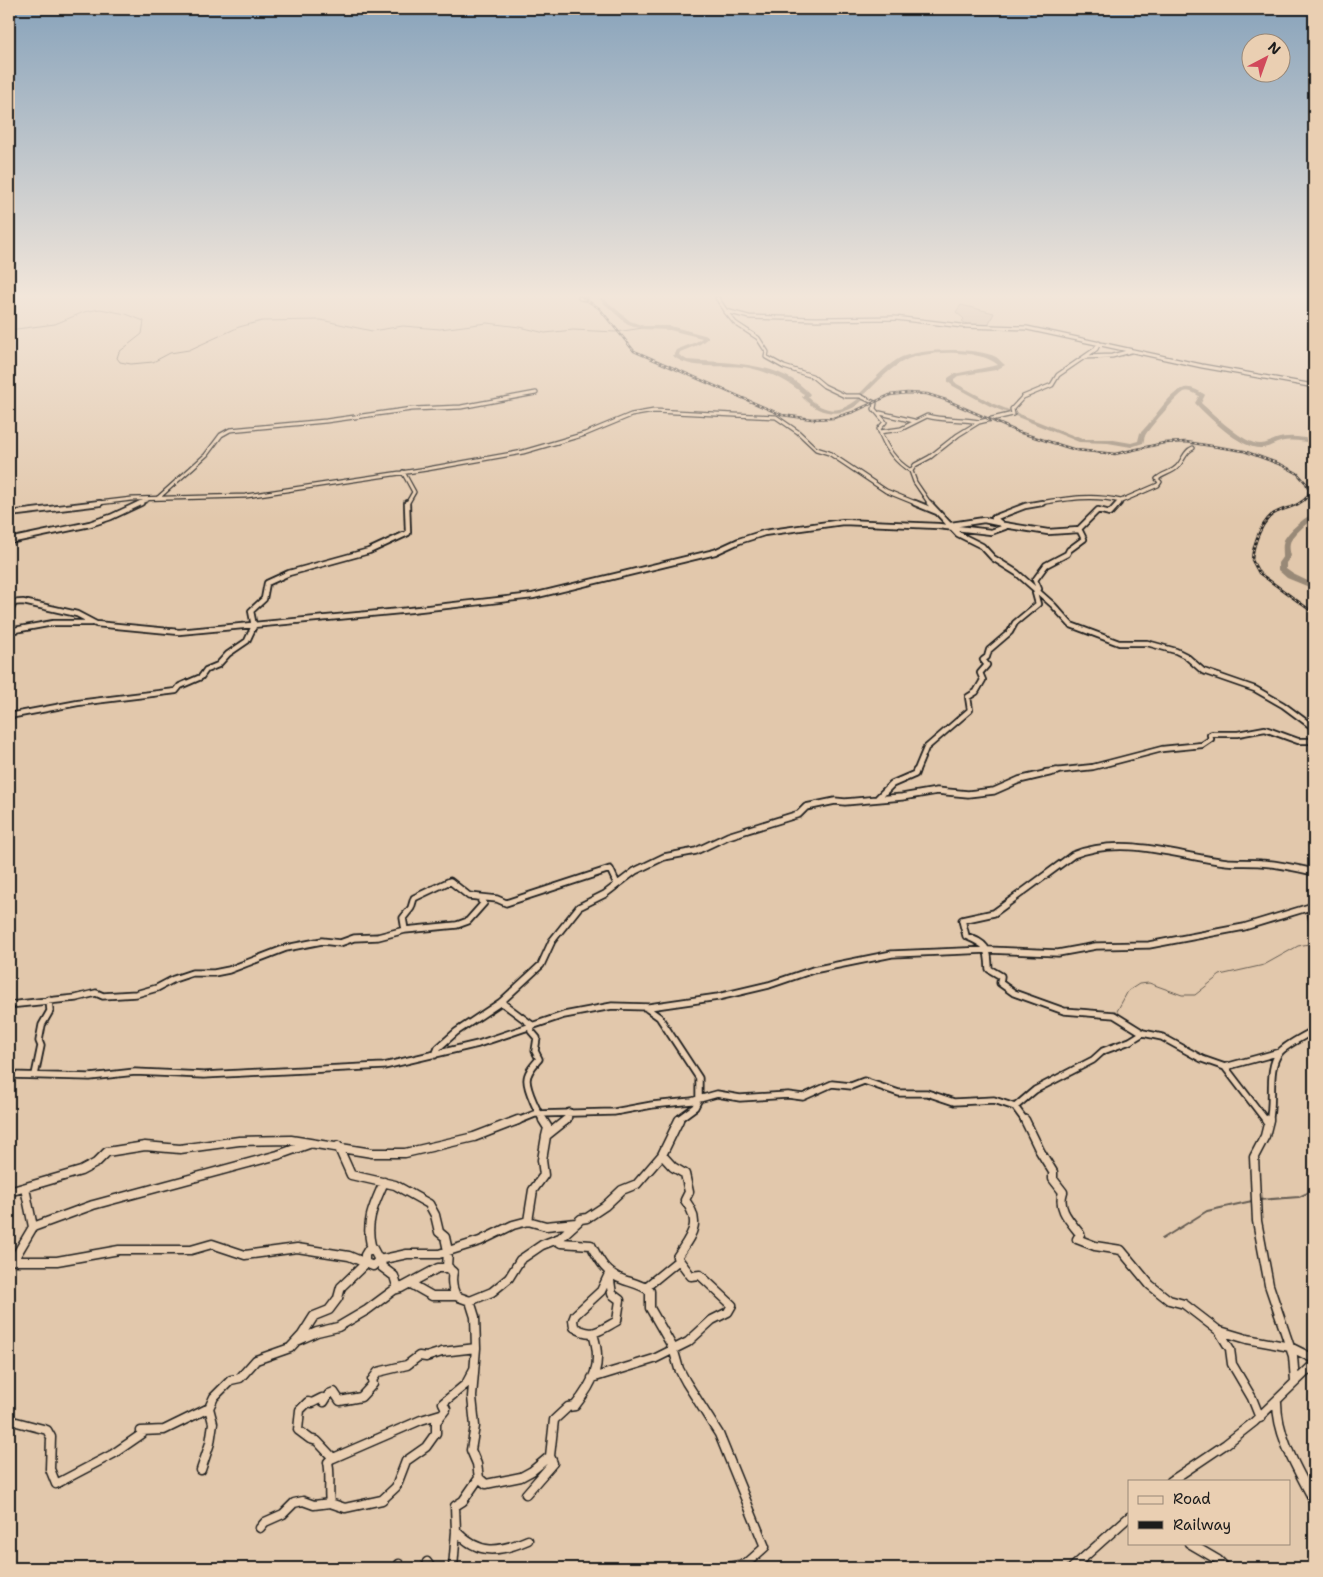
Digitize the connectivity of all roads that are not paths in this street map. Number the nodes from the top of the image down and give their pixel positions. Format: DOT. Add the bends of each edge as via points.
graph roads {
  1 [pos="798,372"];
  2 [pos="1063,372"];
  3 [pos="1239,372"];
  4 [pos="1314,386"];
  5 [pos="536,393"];
  6 [pos="879,413"];
  7 [pos="914,421"];
  8 [pos="979,422"];
  9 [pos="880,432"];
  10 [pos="1193,448"];
  11 [pos="911,471"];
  12 [pos="403,472"];
  13 [pos="158,498"];
  14 [pos="150,499"];
  15 [pos="1121,502"];
  16 [pos="937,512"];
  17 [pos="9,514"];
  18 [pos="1003,524"];
  19 [pos="952,527"];
  20 [pos="1079,530"];
  21 [pos="9,541"];
  22 [pos="1037,591"];
  23 [pos="11,603"];
  24 [pos="9,614"];
  25 [pos="82,616"];
  26 [pos="93,622"];
  27 [pos="70,623"];
  28 [pos="254,626"];
  29 [pos="9,630"];
  30 [pos="9,716"];
  31 [pos="1314,728"];
  32 [pos="1314,741"];
  33 [pos="878,798"];
  34 [pos="1314,872"];
  35 [pos="617,884"];
  36 [pos="481,898"];
  37 [pos="1312,905"];
  38 [pos="1314,927"];
  39 [pos="406,930"];
  40 [pos="988,950"];
  41 [pos="49,1000"];
  42 [pos="501,1002"];
  43 [pos="9,1006"];
  44 [pos="642,1006"];
  45 [pos="532,1025"];
  46 [pos="1314,1030"];
  47 [pos="1143,1033"];
  48 [pos="1280,1052"];
  49 [pos="435,1055"];
  50 [pos="1225,1067"];
  51 [pos="9,1075"];
  52 [pos="35,1075"];
  53 [pos="699,1099"];
  54 [pos="1015,1107"];
  55 [pos="569,1112"];
  56 [pos="538,1113"];
  57 [pos="1268,1123"];
  58 [pos="546,1136"];
  59 [pos="312,1144"];
  60 [pos="338,1146"];
  61 [pos="662,1155"];
  62 [pos="384,1182"];
  63 [pos="25,1188"];
  64 [pos="9,1192"];
  65 [pos="528,1221"];
  66 [pos="577,1223"];
  67 [pos="33,1227"];
  68 [pos="556,1240"];
  69 [pos="371,1245"];
  70 [pos="448,1251"];
  71 [pos="380,1260"];
  72 [pos="679,1260"];
  73 [pos="11,1261"];
  74 [pos="365,1264"];
  75 [pos="449,1268"];
  76 [pos="609,1274"];
  77 [pos="411,1284"];
  78 [pos="646,1287"];
  79 [pos="397,1288"];
  80 [pos="456,1296"];
  81 [pos="470,1301"];
  82 [pos="1219,1330"];
  83 [pos="593,1334"];
  84 [pos="296,1342"];
  85 [pos="1290,1347"];
  86 [pos="476,1348"];
  87 [pos="673,1348"];
  88 [pos="1314,1359"];
  89 [pos="1314,1364"];
  90 [pos="474,1369"];
  91 [pos="592,1378"];
  92 [pos="1295,1381"];
  93 [pos="1277,1402"];
  94 [pos="210,1408"];
  95 [pos="442,1414"];
  96 [pos="1260,1418"];
  97 [pos="9,1420"];
  98 [pos="550,1456"];
  99 [pos="333,1458"];
  100 [pos="200,1470"];
  101 [pos="479,1478"];
  102 [pos="1172,1480"];
  103 [pos="526,1494"];
  104 [pos="1314,1501"];
  105 [pos="330,1503"];
  106 [pos="1128,1518"];
  107 [pos="260,1528"];
  108 [pos="456,1531"];
  109 [pos="528,1540"];
  110 [pos="1192,1544"];
  111 [pos="453,1568"];
  112 [pos="721,1568"];
  113 [pos="1072,1568"];
  114 [pos="1226,1568"];
  1 -- 6 [label="street" via="845,396 860,396 874,402"];
  2 -- 8 [label="street" via="1052,385 1022,398 1012,409 1013,414"];
  3 -- 4 [label="street"];
  5 -- 13 [label="street" via="460,407 412,409 230,430 215,440 207,455"];
  6 -- 7 [label="street"];
  6 -- 9 [label="street" via="885,423"];
  7 -- 8 [label="street" via="928,416 940,420"];
  7 -- 9 [label="street" via="901,429"];
  8 -- 11 [label="street" via="915,465"];
  9 -- 11 [label="street" via="890,455"];
  10 -- 15 [label="street" via="1187,450 1175,469 1160,475 1158,485"];
  11 -- 16 [label="street" via="915,482"];
  12 -- 13 [label="street" via="246,496"];
  12 -- 16 [label="street" via="523,452 650,411 774,416 817,450 829,453 886,491"];
  12 -- 28 [label="street" via="414,492 407,503 408,533 267,583 264,599 251,611"];
  13 -- 14 [label="street"];
  14 -- 17 [label="street"];
  14 -- 21 [label="street" via="90,524"];
  15 -- 18 [label="street" via="1103,497 1068,497 1025,506 994,518"];
  15 -- 20 [label="street" via="1110,513 1097,510"];
  16 -- 19 [label="street"];
  18 -- 19 [label="street" via="984,520"];
  18 -- 19 [label="street" via="1004,528 991,532"];
  18 -- 20 [label="street" via="1048,532"];
  19 -- 22 [label="street" via="958,534 982,546"];
  19 -- 28 [label="street" via="849,522 812,525 764,533 715,552 537,595"];
  20 -- 22 [label="street" via="1084,539 1045,567 1035,581 1039,588"];
  22 -- 31 [label="street" via="1075,628 1119,643 1147,643 1176,651 1203,671 1256,689"];
  22 -- 33 [label="street" via="1038,604 1015,623 983,660 987,664 980,673 981,685 968,697 970,710 926,748 915,774 892,784"];
  23 -- 24 [label="street" via="14,604"];
  23 -- 25 [label="street" via="23,602"];
  25 -- 26 [label="street"];
  25 -- 27 [label="street"];
  26 -- 27 [label="street"];
  26 -- 28 [label="street" via="179,632"];
  27 -- 29 [label="street"];
  28 -- 30 [label="street" via="247,641 218,665 176,690"];
  32 -- 33 [label="street" via="1298,741 1266,729 1211,735 1209,741 1202,745 1162,749 1093,767 1046,772 996,791 968,794 937,791"];
  33 -- 35 [label="street" via="806,807 799,814 728,836 696,851 664,857"];
  34 -- 40 [label="street" via="1264,862 1228,862 1130,846 1086,850 994,913 962,920 967,937 980,942"];
  35 -- 36 [label="street" via="610,869 506,903"];
  35 -- 42 [label="street" via="579,907 552,941 541,966"];
  36 -- 39 [label="street" via="482,908 468,922"];
  36 -- 39 [label="street" via="470,896 450,881 414,898 403,918"];
  37 -- 38 [label="street"];
  37 -- 40 [label="street" via="1244,927 1149,945 1096,946 1058,953"];
  39 -- 41 [label="street" via="340,943 322,941 286,948 229,970 192,973 136,994 103,996 96,992 76,998"];
  40 -- 44 [label="street" via="892,954 813,970 726,995"];
  40 -- 47 [label="street" via="989,968 1001,976 1000,983 1014,993 1064,1011 1114,1015"];
  41 -- 43 [label="street"];
  41 -- 52 [label="street" via="50,1011 42,1025"];
  42 -- 45 [label="street" via="508,1011"];
  42 -- 49 [label="street" via="456,1032 438,1048"];
  44 -- 45 [label="street" via="582,1011"];
  44 -- 53 [label="street" via="659,1017 698,1078"];
  45 -- 49 [label="street"];
  45 -- 56 [label="street" via="539,1060 530,1070 527,1080"];
  46 -- 48 [label="street"];
  47 -- 50 [label="street" via="1162,1037 1202,1059"];
  47 -- 54 [label="street" via="1103,1051 1093,1060 1035,1090"];
  48 -- 50 [label="street"];
  48 -- 57 [label="street" via="1272,1073 1272,1111"];
  49 -- 52 [label="street" via="360,1068 204,1075 135,1072 90,1078"];
  50 -- 57 [label="street"];
  51 -- 52 [label="street"];
  53 -- 54 [label="street" via="717,1094 740,1098 803,1097 832,1084 851,1086 864,1081 899,1093 927,1093 954,1102 994,1100"];
  53 -- 55 [label="street" via="614,1112"];
  53 -- 61 [label="street" via="695,1107 680,1118"];
  54 -- 82 [label="street" via="1028,1124 1053,1172 1053,1179 1063,1192 1061,1209 1080,1234 1077,1239 1094,1246 1121,1250 1150,1285 1169,1300 1184,1304"];
  55 -- 56 [label="street"];
  55 -- 58 [label="street" via="568,1119"];
  56 -- 58 [label="street" via="548,1128"];
  56 -- 60 [label="street" via="474,1136 405,1153 372,1153"];
  57 -- 85 [label="street" via="1254,1157 1256,1221 1269,1285"];
  58 -- 65 [label="street" via="542,1160 544,1175 533,1190"];
  59 -- 60 [label="street"];
  59 -- 63 [label="street" via="258,1140 186,1148 144,1146 108,1152 81,1172"];
  59 -- 67 [label="street" via="93,1205"];
  60 -- 62 [label="street" via="352,1175"];
  61 -- 66 [label="street" via="637,1184 622,1190 605,1206"];
  61 -- 72 [label="street" via="685,1174 689,1192 685,1200 695,1217 695,1228 677,1256"];
  62 -- 69 [label="street" via="370,1216 368,1233"];
  62 -- 70 [label="street" via="430,1204"];
  63 -- 64 [label="street"];
  63 -- 67 [label="street"];
  65 -- 66 [label="street" via="558,1226"];
  65 -- 70 [label="street"];
  66 -- 68 [label="street"];
  67 -- 73 [label="street"];
  68 -- 76 [label="street" via="591,1245"];
  68 -- 81 [label="street" via="520,1260 509,1278 492,1292"];
  69 -- 71 [label="street"];
  69 -- 74 [label="street" via="365,1255"];
  70 -- 71 [label="street"];
  70 -- 75 [label="street"];
  71 -- 74 [label="street" via="373,1266"];
  71 -- 79 [label="street" via="385,1270 394,1276"];
  72 -- 78 [label="street"];
  72 -- 87 [label="street" via="691,1276 700,1275 732,1305 728,1312 712,1320 688,1342"];
  73 -- 74 [label="street" via="57,1261 118,1250 191,1250 212,1244 245,1255 297,1248 349,1256"];
  74 -- 84 [label="street" via="341,1288 329,1310 314,1316"];
  75 -- 77 [label="street" via="438,1268"];
  75 -- 80 [label="street" via="453,1272 451,1278"];
  76 -- 78 [label="street"];
  76 -- 83 [label="street" via="612,1294 620,1300 619,1314 617,1321"];
  76 -- 83 [label="street" via="602,1291 581,1308 573,1320 574,1327"];
  77 -- 79 [label="street"];
  77 -- 80 [label="street" via="434,1298"];
  78 -- 87 [label="street" via="650,1291 650,1308"];
  79 -- 84 [label="street" via="338,1326"];
  80 -- 81 [label="street"];
  81 -- 86 [label="street" via="476,1323"];
  82 -- 85 [label="street"];
  82 -- 96 [label="street" via="1230,1349 1232,1364"];
  83 -- 91 [label="street" via="598,1350"];
  84 -- 94 [label="street" via="290,1348 256,1360 240,1378 231,1380 221,1390"];
  85 -- 88 [label="street"];
  85 -- 92 [label="street"];
  86 -- 90 [label="street"];
  86 -- 99 [label="street" via="419,1356 407,1365 378,1372 373,1384 361,1397 340,1401 334,1392 324,1402 322,1398 308,1402 300,1410 298,1430"];
  87 -- 91 [label="street" via="654,1359"];
  87 -- 112 [label="street" via="686,1382 719,1434 765,1547 746,1564"];
  89 -- 92 [label="street"];
  90 -- 95 [label="street" via="466,1384 443,1403 446,1409"];
  90 -- 101 [label="street" via="475,1426 471,1450 478,1464"];
  91 -- 98 [label="street" via="584,1397 554,1420"];
  92 -- 93 [label="street"];
  93 -- 96 [label="street"];
  93 -- 104 [label="street" via="1277,1418 1286,1447"];
  94 -- 97 [label="street" via="164,1430 141,1432 113,1454 56,1484 50,1469 51,1437 48,1430"];
  94 -- 100 [label="street" via="210,1443"];
  95 -- 99 [label="street"];
  95 -- 105 [label="street" via="436,1422 436,1433 426,1447 406,1461 390,1495 382,1500 345,1508"];
  96 -- 102 [label="street"];
  98 -- 101 [label="street" via="516,1480 486,1484"];
  98 -- 103 [label="street" via="551,1466"];
  99 -- 105 [label="street" via="328,1462"];
  101 -- 108 [label="street" via="465,1500 455,1506"];
  105 -- 107 [label="street" via="294,1503"];
  106 -- 113 [label="street"];
  108 -- 109 [label="street" via="464,1540 482,1549 506,1549"];
  108 -- 111 [label="street"];
  110 -- 114 [label="street"];
}
